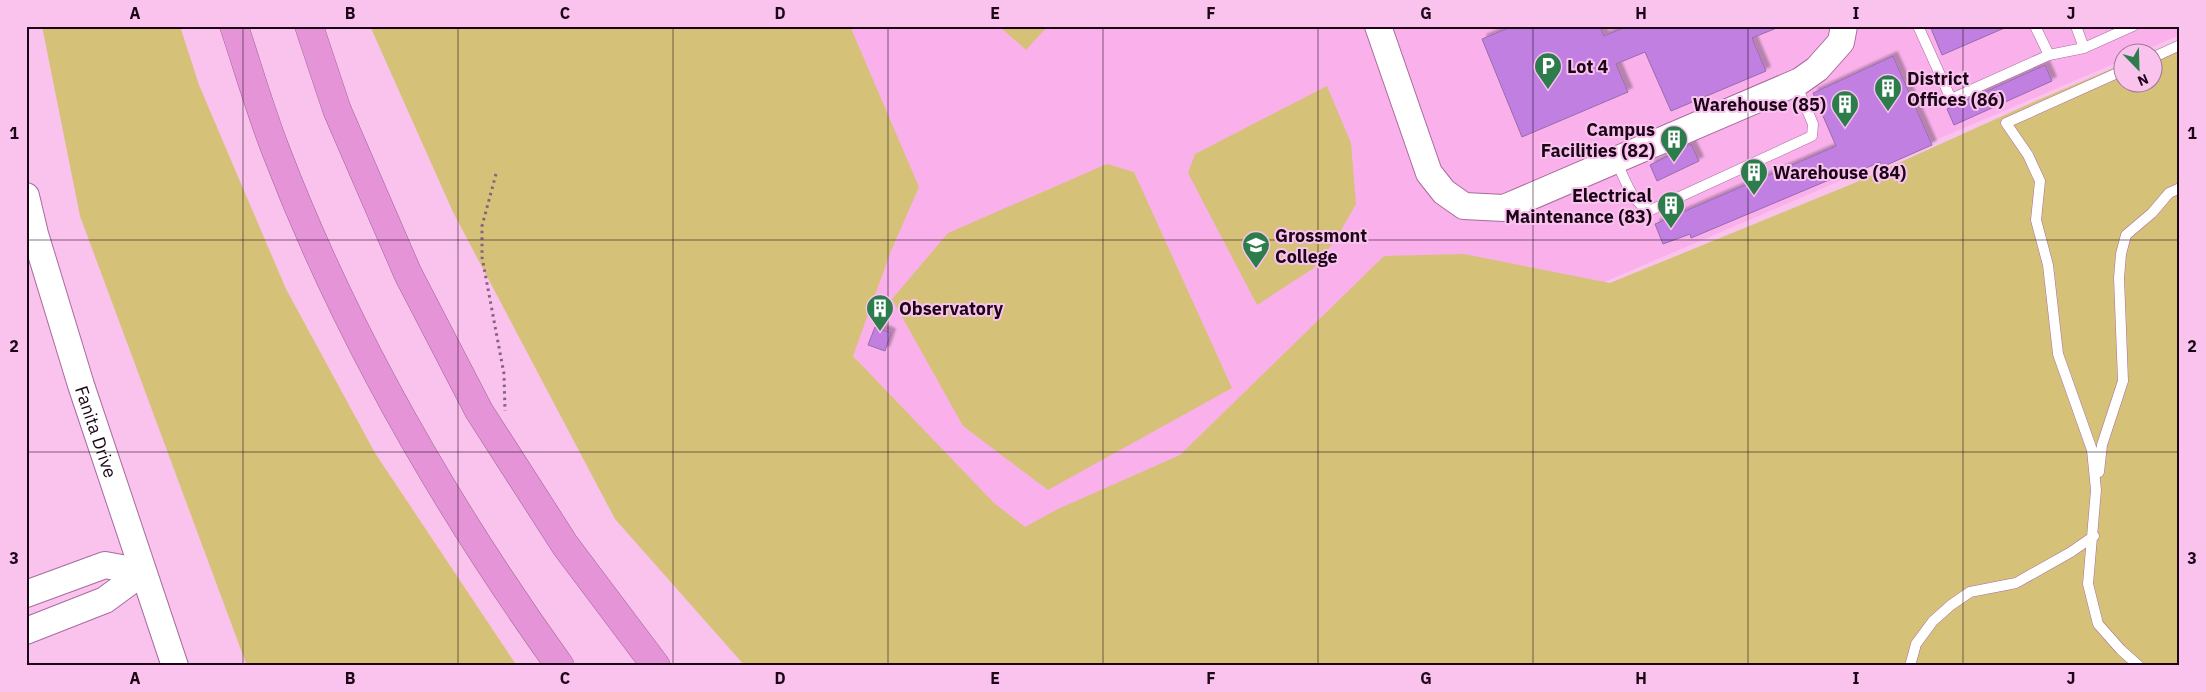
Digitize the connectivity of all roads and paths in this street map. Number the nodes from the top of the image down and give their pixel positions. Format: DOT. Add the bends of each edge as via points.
graph roads {
  1 [pos="234,26"];
  2 [pos="309,26"];
  3 [pos="1378,26"];
  4 [pos="1844,26"];
  5 [pos="1918,26"];
  6 [pos="2035,26"];
  7 [pos="2076,26"];
  8 [pos="2133,26"];
  9 [pos="2180,45"];
  10 [pos="2084,48"];
  11 [pos="2164,52"];
  12 [pos="2049,55"];
  13 [pos="2114,74"];
  14 [pos="1795,83"];
  15 [pos="1616,160"];
  16 [pos="496,174"];
  17 [pos="2180,188"];
  18 [pos="26,196"];
  19 [pos="504,413"];
  20 [pos="2096,495"];
  21 [pos="2094,536"];
  22 [pos="142,572"];
  23 [pos="26,594"];
  24 [pos="26,631"];
  25 [pos="175,666"];
  26 [pos="560,666"];
  27 [pos="656,666"];
  28 [pos="1910,666"];
  29 [pos="2139,666"];
  1 -- 26 [label="highway" via="276,152 340,299 416,446 529,624"];
  2 -- 27 [label="highway" via="337,110 404,265 479,411 565,545"];
  3 -- 15 [label="street" via="1429,173 1444,192 1464,206 1504,208"];
  4 -- 14 [label="street" via="1841,42 1817,69"];
  5 -- 12 [label="lane" via="1951,99"];
  6 -- 12 [label="lane"];
  7 -- 10 [label="lane"];
  8 -- 10 [label="lane"];
  9 -- 11 [label="lane"];
  10 -- 12 [label="lane"];
  13 -- 20 [label="lane" via="2006,123 2028,155 2040,181 2036,220 2048,265 2058,354 2092,450"];
  14 -- 15 [label="street"];
  14 -- 15 [label="lane" via="1813,124 1812,136 1651,210 1641,207"];
  16 -- 19 [label="path" via="482,226 482,257 504,374"];
  17 -- 20 [label="lane" via="2169,193 2152,214 2126,235 2119,278 2122,381 2102,445"];
  18 -- 22 [label="street, Fanita Drive" via="81,385"];
  20 -- 21 [label="lane"];
  21 -- 28 [label="lane" via="2016,583 1970,592 1951,605 1933,621 1916,644"];
  21 -- 29 [label="lane" via="2088,584 2098,624"];
  22 -- 23 [label="street" via="105,566"];
  22 -- 24 [label="street" via="105,600"];
  22 -- 25 [label="street, Fanita Drive"];
}
